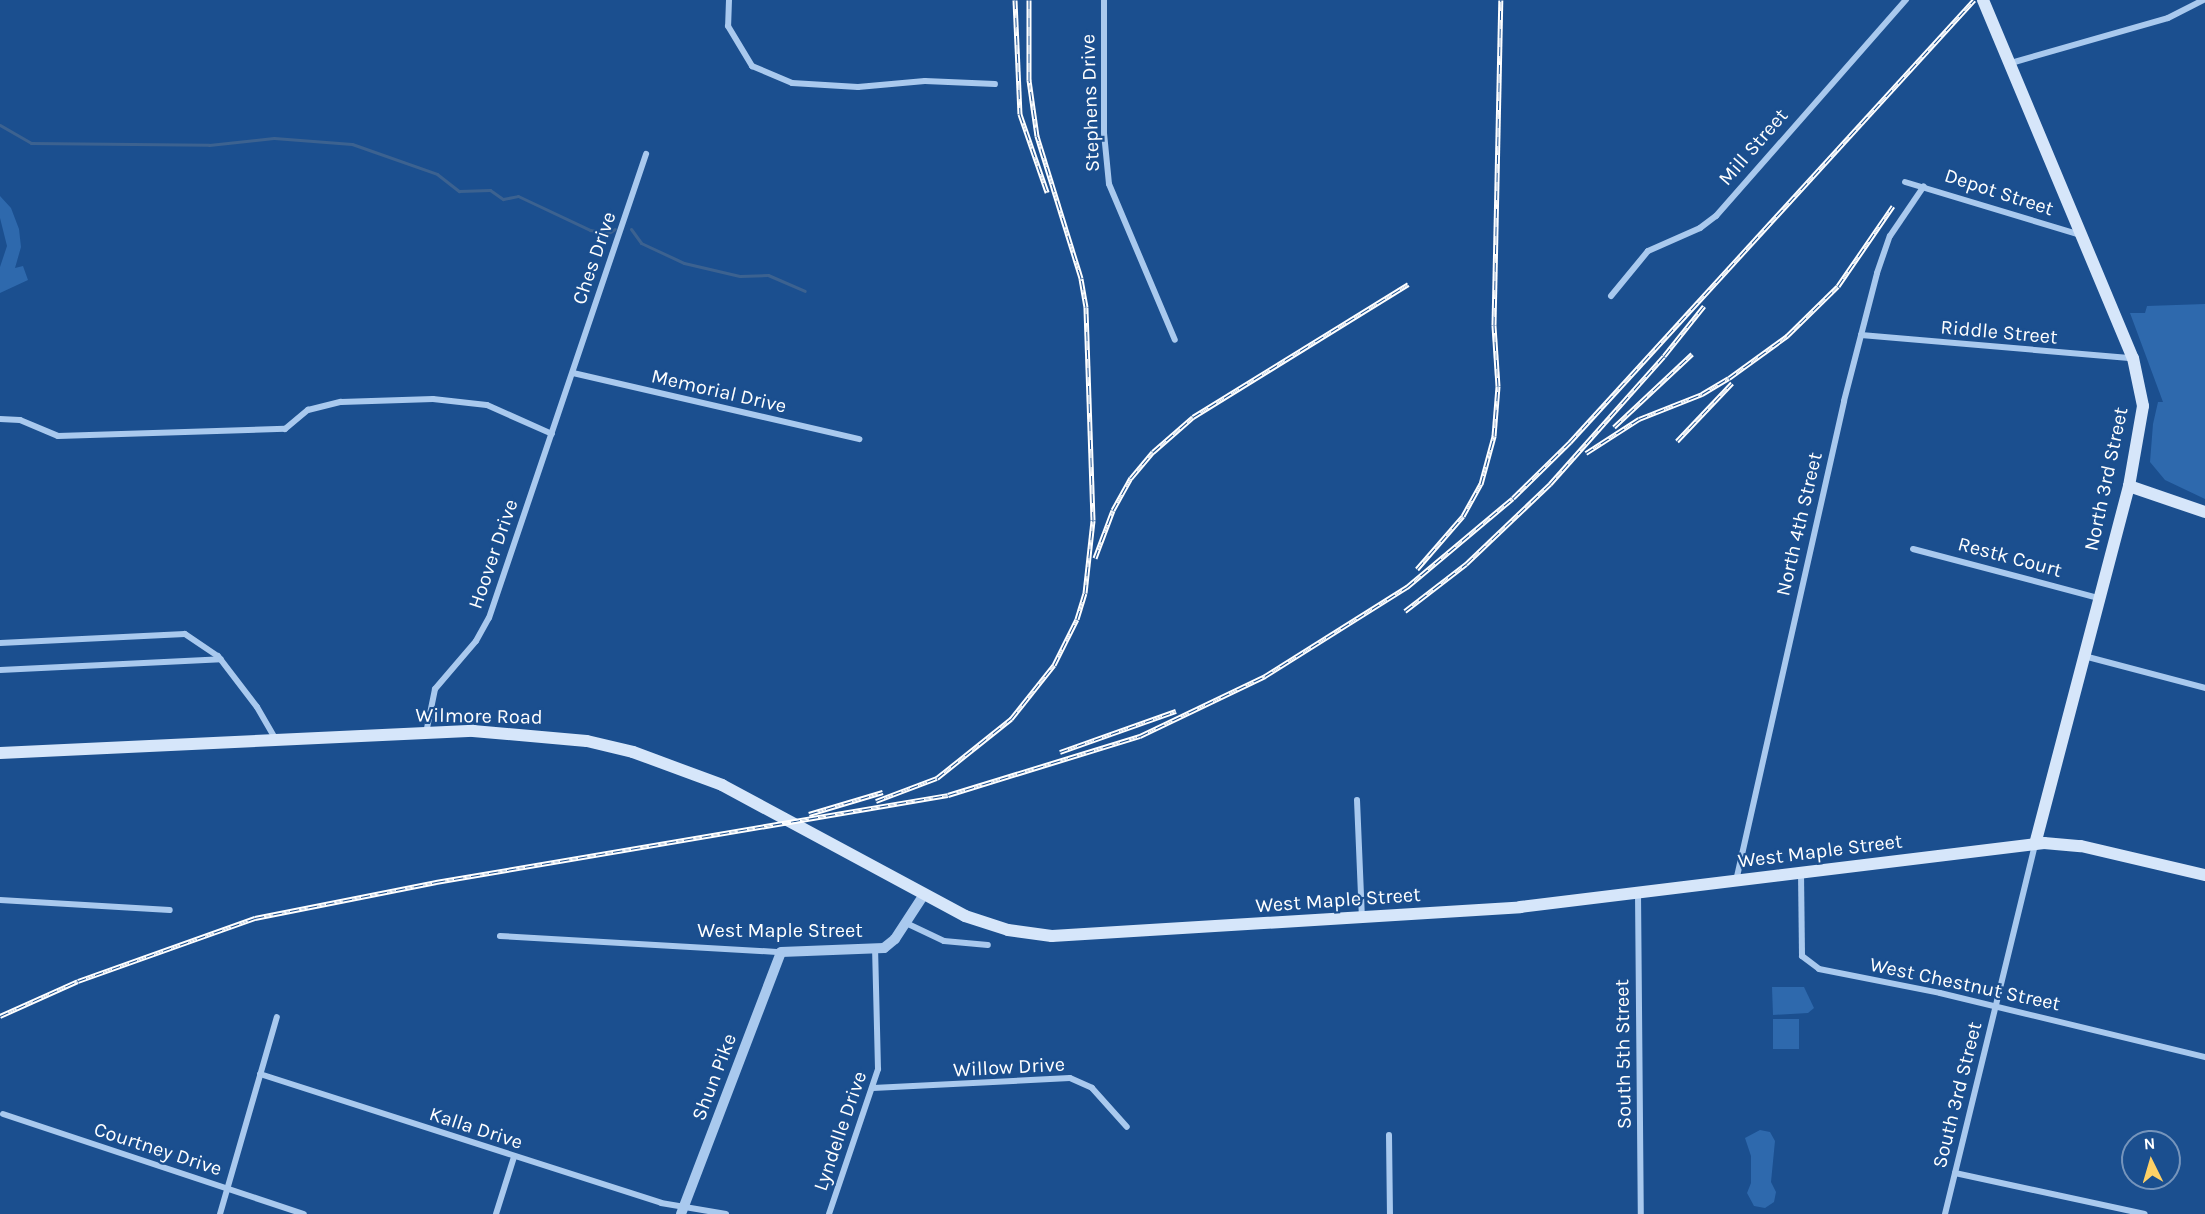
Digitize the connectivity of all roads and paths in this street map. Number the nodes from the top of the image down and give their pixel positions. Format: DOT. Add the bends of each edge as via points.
graph roads {
  1 [pos="729,0"];
  2 [pos="1104,0"];
  3 [pos="1906,0"];
  4 [pos="2203,0"];
  5 [pos="1984,4"];
  6 [pos="2012,63"];
  7 [pos="994,84"];
  8 [pos="646,154"];
  9 [pos="1905,182"];
  10 [pos="1924,186"];
  11 [pos="2083,236"];
  12 [pos="1611,296"];
  13 [pos="1861,335"];
  14 [pos="1175,340"];
  15 [pos="2133,358"];
  16 [pos="573,373"];
  17 [pos="0,419"];
  18 [pos="552,434"];
  19 [pos="859,439"];
  20 [pos="2128,486"];
  21 [pos="2205,512"];
  22 [pos="1913,549"];
  23 [pos="2098,598"];
  24 [pos="0,643"];
  25 [pos="2083,656"];
  26 [pos="221,660"];
  27 [pos="0,670"];
  28 [pos="2205,688"];
  29 [pos="426,733"];
  30 [pos="277,741"];
  31 [pos="0,753"];
  32 [pos="1357,800"];
  33 [pos="2035,844"];
  34 [pos="1801,873"];
  35 [pos="2205,875"];
  36 [pos="1736,881"];
  37 [pos="1638,893"];
  38 [pos="922,896"];
  39 [pos="0,900"];
  40 [pos="170,910"];
  41 [pos="1362,919"];
  42 [pos="906,923"];
  43 [pos="500,936"];
  44 [pos="988,945"];
  45 [pos="875,950"];
  46 [pos="780,952"];
  47 [pos="1996,1007"];
  48 [pos="277,1017"];
  49 [pos="2205,1057"];
  50 [pos="260,1074"];
  51 [pos="873,1088"];
  52 [pos="3,1114"];
  53 [pos="1127,1127"];
  54 [pos="1389,1135"];
  55 [pos="514,1157"];
  56 [pos="1955,1173"];
  57 [pos="228,1190"];
  58 [pos="682,1210"];
  59 [pos="220,1214"];
  60 [pos="304,1214"];
  61 [pos="496,1214"];
  62 [pos="726,1214"];
  63 [pos="829,1214"];
  64 [pos="1390,1214"];
  65 [pos="1641,1214"];
  66 [pos="1944,1214"];
  67 [pos="2145,1214"];
  1 -- 7 [label="street" via="728,26 752,66 792,83 858,87 925,81"];
  2 -- 14 [label="street, Stephens Drive" via="1105,160 1113,196"];
  3 -- 12 [label="street, Mill Street" via="1716,216 1700,228 1648,252"];
  4 -- 6 [label="street" via="2168,18"];
  5 -- 6 [label="main road, North 3rd Street"];
  6 -- 11 [label="main road, North 3rd Street"];
  8 -- 16 [label="street, Ches Drive"];
  9 -- 10 [label="street, Depot Street"];
  10 -- 11 [label="street, Depot Street"];
  10 -- 13 [label="street, North 4th Street" via="1890,236"];
  11 -- 15 [label="main road, North 3rd Street"];
  13 -- 15 [label="street, Riddle Street"];
  13 -- 36 [label="street, North 4th Street"];
  15 -- 20 [label="main road, North 3rd Street" via="2143,406"];
  16 -- 18 [label="street, Hoover Drive"];
  16 -- 19 [label="street, Memorial Drive"];
  17 -- 18 [label="street" via="20,420 58,436 285,429 308,410 342,402 433,399 487,405"];
  18 -- 29 [label="street, Hoover Drive" via="489,618 477,641 435,689"];
  20 -- 21 [label="main road"];
  20 -- 23 [label="main road, North 3rd Street"];
  22 -- 23 [label="street, Restk Court"];
  23 -- 25 [label="main road, North 3rd Street"];
  24 -- 26 [label="street" via="184,633"];
  25 -- 28 [label="street"];
  25 -- 33 [label="main road, North 3rd Street"];
  26 -- 27 [label="street"];
  26 -- 30 [label="street"];
  29 -- 30 [label="main road, Wilmore Road"];
  29 -- 38 [label="main road, Wilmore Road" via="503,731 587,741 683,768 761,805"];
  30 -- 31 [label="main road, Wilmore Road"];
  32 -- 41 [label="street"];
  33 -- 34 [label="main road, West Maple Street"];
  33 -- 35 [label="main road, West Maple Street" via="2073,844"];
  33 -- 47 [label="street, South 3rd Street"];
  34 -- 36 [label="main road, West Maple Street"];
  34 -- 47 [label="street, West Chestnut Street" via="1800,941 1808,963 1826,971"];
  36 -- 37 [label="main road, West Maple Street"];
  37 -- 41 [label="main road, West Maple Street"];
  37 -- 65 [label="street, South 5th Street"];
  38 -- 41 [label="main road, West Maple Street" via="986,924 1052,936"];
  38 -- 42 [label="street, West Maple Street"];
  39 -- 40 [label="street"];
  42 -- 44 [label="street" via="944,941"];
  42 -- 45 [label="street, West Maple Street" via="890,944"];
  43 -- 46 [label="street, West Maple Street"];
  45 -- 46 [label="street, West Maple Street"];
  45 -- 51 [label="street, Lyndelle Drive" via="880,1047"];
  46 -- 58 [label="street, Shun Pike"];
  47 -- 49 [label="street, West Chestnut Street"];
  47 -- 56 [label="street, South 3rd Street"];
  48 -- 50 [label="street"];
  50 -- 55 [label="street, Kalla Drive"];
  50 -- 57 [label="street"];
  51 -- 53 [label="street, Willow Drive" via="1070,1078 1092,1088"];
  51 -- 63 [label="street, Lyndelle Drive"];
  52 -- 57 [label="street, Courtney Drive"];
  54 -- 64 [label="street"];
  55 -- 58 [label="street, Kalla Drive"];
  55 -- 61 [label="street"];
  56 -- 66 [label="street, South 3rd Street"];
  56 -- 67 [label="street"];
  57 -- 59 [label="street"];
  57 -- 60 [label="street, Courtney Drive"];
  58 -- 62 [label="street, Kalla Drive"];
}
